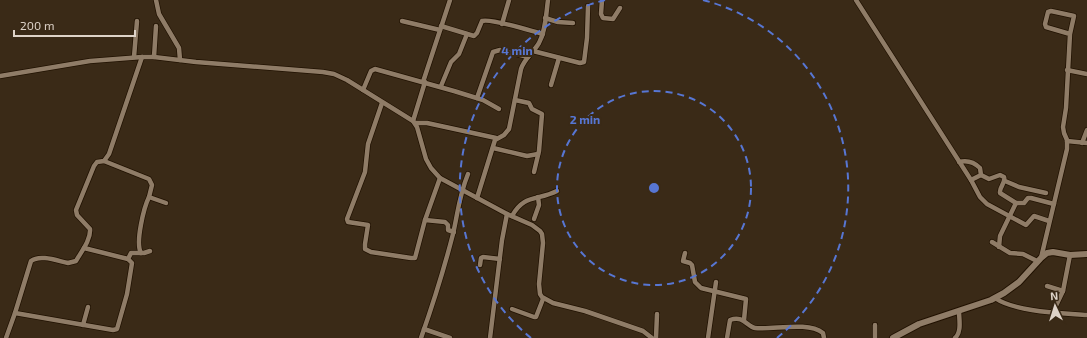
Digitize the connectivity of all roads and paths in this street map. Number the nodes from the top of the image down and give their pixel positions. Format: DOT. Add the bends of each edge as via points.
graph roads {
  1 [pos="156,0"];
  2 [pos="450,0"];
  3 [pos="509,0"];
  4 [pos="548,0"];
  5 [pos="602,0"];
  6 [pos="856,0"];
  7 [pos="588,6"];
  8 [pos="620,8"];
  9 [pos="545,18"];
  10 [pos="137,21"];
  11 [pos="402,21"];
  12 [pos="573,23"];
  13 [pos="502,24"];
  14 [pos="156,26"];
  15 [pos="441,28"];
  16 [pos="467,34"];
  17 [pos="543,34"];
  18 [pos="1070,34"];
  19 [pos="533,51"];
  20 [pos="134,57"];
  21 [pos="142,57"];
  22 [pos="154,57"];
  23 [pos="528,57"];
  24 [pos="559,58"];
  25 [pos="180,60"];
  26 [pos="1067,70"];
  27 [pos="1087,74"];
  28 [pos="0,76"];
  29 [pos="424,82"];
  30 [pos="551,85"];
  31 [pos="441,86"];
  32 [pos="363,90"];
  33 [pos="477,98"];
  34 [pos="515,100"];
  35 [pos="382,103"];
  36 [pos="499,109"];
  37 [pos="414,122"];
  38 [pos="1087,130"];
  39 [pos="496,138"];
  40 [pos="1067,141"];
  41 [pos="1085,143"];
  42 [pos="493,148"];
  43 [pos="538,154"];
  44 [pos="104,161"];
  45 [pos="959,162"];
  46 [pos="534,172"];
  47 [pos="468,174"];
  48 [pos="980,175"];
  49 [pos="440,178"];
  50 [pos="971,180"];
  51 [pos="1004,182"];
  52 [pos="462,189"];
  53 [pos="557,191"];
  54 [pos="1046,193"];
  55 [pos="149,197"];
  56 [pos="538,197"];
  57 [pos="477,198"];
  58 [pos="166,203"];
  59 [pos="1016,203"];
  60 [pos="1054,204"];
  61 [pos="509,215"];
  62 [pos="1008,216"];
  63 [pos="534,219"];
  64 [pos="425,220"];
  65 [pos="1049,221"];
  66 [pos="454,232"];
  67 [pos="992,242"];
  68 [pos="999,247"];
  69 [pos="84,248"];
  70 [pos="150,251"];
  71 [pos="141,253"];
  72 [pos="685,254"];
  73 [pos="1087,254"];
  74 [pos="1070,255"];
  75 [pos="128,259"];
  76 [pos="500,259"];
  77 [pos="1039,260"];
  78 [pos="480,265"];
  79 [pos="716,282"];
  80 [pos="1047,286"];
  81 [pos="1063,291"];
  82 [pos="714,292"];
  83 [pos="995,298"];
  84 [pos="544,299"];
  85 [pos="88,307"];
  86 [pos="512,309"];
  87 [pos="959,311"];
  88 [pos="1053,312"];
  89 [pos="15,313"];
  90 [pos="657,314"];
  91 [pos="1087,315"];
  92 [pos="744,320"];
  93 [pos="83,325"];
  94 [pos="875,325"];
  95 [pos="424,329"];
  96 [pos="6,338"];
  97 [pos="421,338"];
  98 [pos="450,338"];
  99 [pos="490,338"];
  100 [pos="652,338"];
  101 [pos="656,338"];
  102 [pos="708,338"];
  103 [pos="727,338"];
  104 [pos="824,338"];
  105 [pos="875,338"];
  106 [pos="893,338"];
  107 [pos="955,338"];
  1 -- 25 [label="street" via="159,14 179,48"];
  2 -- 15 [label="street"];
  3 -- 13 [label="street"];
  4 -- 9 [label="street"];
  5 -- 8 [label="street" via="603,18 614,19"];
  6 -- 45 [label="street"];
  7 -- 24 [label="street" via="584,62"];
  9 -- 12 [label="street"];
  9 -- 17 [label="street"];
  10 -- 20 [label="street"];
  11 -- 15 [label="street"];
  13 -- 16 [label="street" via="484,20 475,35"];
  13 -- 17 [label="street"];
  14 -- 22 [label="street"];
  15 -- 16 [label="street"];
  15 -- 29 [label="street"];
  16 -- 31 [label="street"];
  17 -- 19 [label="street"];
  18 -- 18 [label="street" via="1074,16 1048,12 1046,27"];
  18 -- 26 [label="street"];
  19 -- 23 [label="street"];
  19 -- 24 [label="street"];
  20 -- 21 [label="street"];
  20 -- 28 [label="street" via="90,61"];
  21 -- 22 [label="street"];
  21 -- 44 [label="street" via="109,154"];
  22 -- 25 [label="street"];
  23 -- 33 [label="street" via="500,50 493,52"];
  23 -- 34 [label="street" via="521,69"];
  24 -- 30 [label="street"];
  25 -- 32 [label="street" via="323,72 334,74"];
  26 -- 27 [label="street"];
  26 -- 40 [label="street" via="1063,127"];
  29 -- 31 [label="street"];
  29 -- 32 [label="street" via="374,69"];
  29 -- 37 [label="street"];
  31 -- 33 [label="street"];
  32 -- 35 [label="street"];
  33 -- 36 [label="street"];
  34 -- 39 [label="street" via="508,131 504,136"];
  34 -- 43 [label="street" via="529,103 532,109 542,114"];
  35 -- 37 [label="street"];
  35 -- 64 [label="street" via="368,144 365,172 347,221 368,225 365,249 368,251 413,258 416,256"];
  37 -- 39 [label="street"];
  37 -- 49 [label="street" via="426,159"];
  38 -- 41 [label="street"];
  39 -- 42 [label="street"];
  40 -- 41 [label="street"];
  40 -- 60 [label="street"];
  42 -- 43 [label="street" via="528,156"];
  42 -- 57 [label="street"];
  43 -- 46 [label="street"];
  44 -- 55 [label="street" via="151,180"];
  44 -- 69 [label="street" via="94,166 76,210 77,215 90,229"];
  45 -- 48 [label="street" via="975,163 980,168"];
  45 -- 50 [label="street"];
  47 -- 52 [label="street"];
  48 -- 50 [label="street"];
  48 -- 51 [label="street" via="988,179 996,175 1003,176"];
  49 -- 52 [label="street"];
  49 -- 64 [label="street"];
  50 -- 62 [label="street" via="987,204"];
  51 -- 54 [label="street"];
  51 -- 59 [label="street" via="1000,193"];
  52 -- 57 [label="street"];
  52 -- 66 [label="street"];
  53 -- 56 [label="street"];
  55 -- 58 [label="street"];
  55 -- 71 [label="street" via="138,248"];
  56 -- 61 [label="street" via="522,203"];
  56 -- 63 [label="street" via="539,205"];
  57 -- 61 [label="street"];
  59 -- 60 [label="street" via="1024,203 1031,198"];
  59 -- 62 [label="street"];
  60 -- 65 [label="street"];
  61 -- 76 [label="street"];
  61 -- 84 [label="street" via="542,234 543,255 539,284 540,294"];
  62 -- 65 [label="street" via="1026,225 1034,216"];
  62 -- 68 [label="street" via="1000,236"];
  64 -- 66 [label="street" via="445,222 448,230"];
  65 -- 77 [label="street"];
  66 -- 95 [label="street"];
  67 -- 68 [label="street"];
  68 -- 77 [label="street" via="1010,253 1023,254"];
  69 -- 75 [label="street"];
  69 -- 89 [label="street" via="72,263 42,258 31,261"];
  70 -- 71 [label="street"];
  71 -- 75 [label="street" via="131,253"];
  72 -- 82 [label="street" via="683,261 692,266 698,285"];
  73 -- 74 [label="street"];
  74 -- 77 [label="street" via="1053,252 1047,253"];
  74 -- 81 [label="street"];
  75 -- 93 [label="street" via="132,264 130,281 117,329"];
  76 -- 78 [label="street" via="483,257"];
  76 -- 99 [label="street"];
  77 -- 83 [label="street" via="1015,285"];
  79 -- 82 [label="street"];
  80 -- 81 [label="street"];
  81 -- 88 [label="street"];
  82 -- 92 [label="street" via="745,298"];
  82 -- 102 [label="street"];
  83 -- 87 [label="street"];
  83 -- 88 [label="street" via="1018,307"];
  84 -- 86 [label="street" via="536,317"];
  84 -- 100 [label="street" via="643,331"];
  85 -- 93 [label="street"];
  87 -- 106 [label="street" via="919,324"];
  87 -- 107 [label="street" via="959,330"];
  88 -- 91 [label="street"];
  89 -- 93 [label="street"];
  89 -- 96 [label="street"];
  90 -- 101 [label="street"];
  92 -- 103 [label="street" via="731,319"];
  92 -- 104 [label="street" via="755,328 798,327 818,330 823,333"];
  94 -- 105 [label="street"];
  95 -- 97 [label="street"];
  95 -- 98 [label="street"];
}
